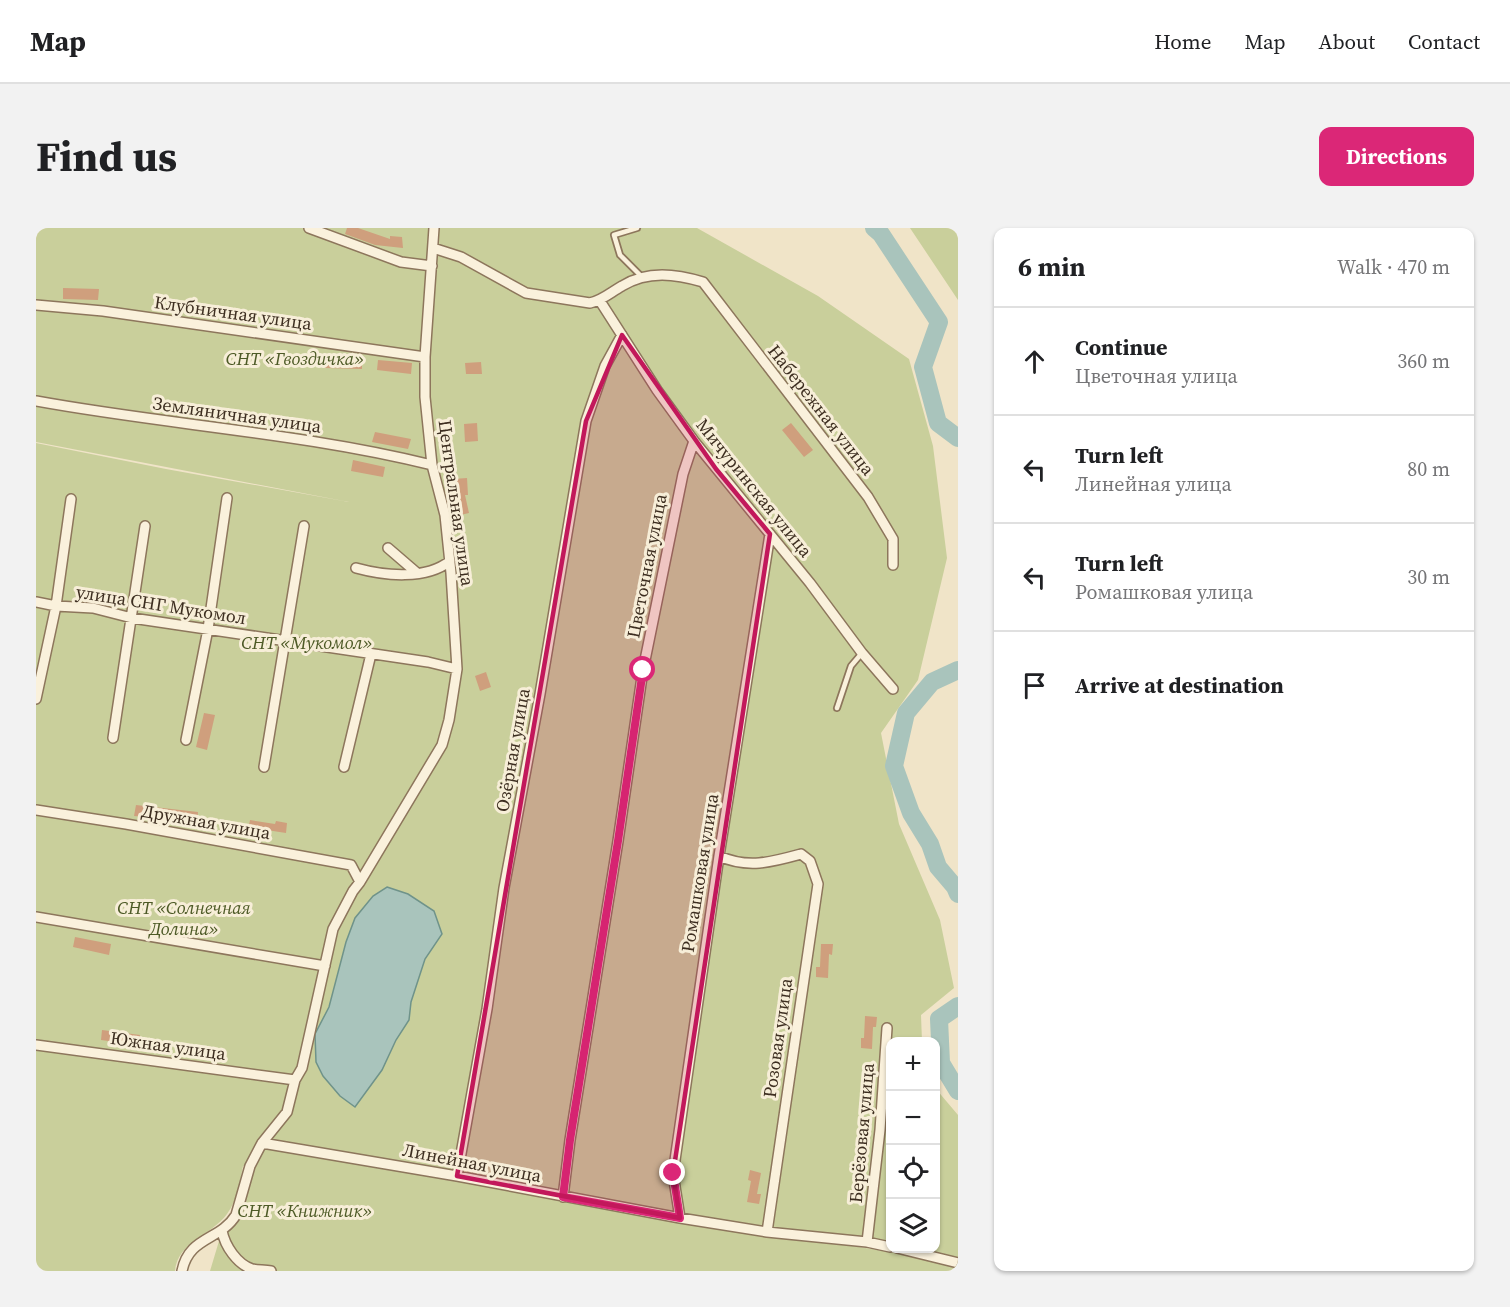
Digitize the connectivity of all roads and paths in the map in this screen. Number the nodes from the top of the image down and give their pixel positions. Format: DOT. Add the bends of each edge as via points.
graph roads {
  1 [pos="309,228"];
  2 [pos="434,228"];
  3 [pos="638,228"];
  4 [pos="433,248"];
  5 [pos="432,266"];
  6 [pos="641,276"];
  7 [pos="600,301"];
  8 [pos="36,305"];
  9 [pos="622,335"];
  10 [pos="425,357"];
  11 [pos="36,401"];
  12 [pos="694,441"];
  13 [pos="432,465"];
  14 [pos="227,498"];
  15 [pos="71,500"];
  16 [pos="145,526"];
  17 [pos="304,526"];
  18 [pos="770,534"];
  19 [pos="388,548"];
  20 [pos="450,561"];
  21 [pos="893,565"];
  22 [pos="356,568"];
  23 [pos="417,573"];
  24 [pos="36,602"];
  25 [pos="56,606"];
  26 [pos="132,618"];
  27 [pos="208,629"];
  28 [pos="284,640"];
  29 [pos="862,653"];
  30 [pos="370,654"];
  31 [pos="458,669"];
  32 [pos="893,689"];
  33 [pos="36,699"];
  34 [pos="837,708"];
  35 [pos="113,738"];
  36 [pos="186,740"];
  37 [pos="264,767"];
  38 [pos="344,767"];
  39 [pos="36,810"];
  40 [pos="719,856"];
  41 [pos="360,882"];
  42 [pos="36,917"];
  43 [pos="325,966"];
  44 [pos="887,1028"];
  45 [pos="36,1045"];
  46 [pos="295,1080"];
  47 [pos="262,1143"];
  48 [pos="457,1176"];
  49 [pos="563,1197"];
  50 [pos="680,1218"];
  51 [pos="222,1232"];
  52 [pos="767,1232"];
  53 [pos="867,1242"];
  54 [pos="886,1246"];
  55 [pos="917,1253"];
  56 [pos="958,1263"];
  57 [pos="182,1271"];
  58 [pos="271,1271"];
  1 -- 5 [label="street" via="401,262"];
  2 -- 4 [label="street, Центральная улица"];
  3 -- 6 [label="lane" via="614,235 620,255"];
  4 -- 5 [label="street, Центральная улица"];
  4 -- 7 [label="street" via="461,257 526,293 590,303"];
  5 -- 10 [label="street, Центральная улица"];
  6 -- 7 [label="street"];
  6 -- 21 [label="street, Набережная улица" via="680,275 703,282 868,497 893,539"];
  7 -- 9 [label="street, Мичуринская улица"];
  8 -- 10 [label="street, Клубничная улица"];
  9 -- 12 [label="street, Мичуринская улица"];
  9 -- 48 [label="street, Озёрная улица" via="605,366 586,422"];
  10 -- 13 [label="street, Центральная улица"];
  11 -- 13 [label="street, Земляничная улица" via="355,449"];
  12 -- 18 [label="street, Мичуринская улица"];
  12 -- 49 [label="street, Цветочная улица" via="683,474 643,670"];
  13 -- 20 [label="street, Центральная улица" via="445,515"];
  14 -- 27 [label="street"];
  15 -- 25 [label="street"];
  16 -- 26 [label="street"];
  17 -- 28 [label="street"];
  18 -- 29 [label="street, Мичуринская улица"];
  18 -- 40 [label="street, Ромашковая улица"];
  19 -- 23 [label="street"];
  20 -- 23 [label="street" via="439,569"];
  20 -- 31 [label="street, Центральная улица"];
  22 -- 23 [label="street" via="375,574"];
  24 -- 25 [label="street, улица СНГ Мукомол"];
  25 -- 26 [label="street, улица СНГ Мукомол" via="93,608"];
  25 -- 33 [label="street"];
  26 -- 27 [label="street, улица СНГ Мукомол"];
  26 -- 35 [label="street"];
  27 -- 28 [label="street, улица СНГ Мукомол"];
  27 -- 36 [label="street"];
  28 -- 30 [label="street, улица СНГ Мукомол"];
  28 -- 37 [label="street"];
  29 -- 32 [label="street, Мичуринская улица"];
  29 -- 34 [label="lane" via="851,666"];
  30 -- 31 [label="street, улица СНГ Мукомол"];
  30 -- 38 [label="street"];
  31 -- 41 [label="street, Центральная улица" via="442,745"];
  39 -- 41 [label="street, Дружная улица" via="351,865"];
  40 -- 50 [label="street, Ромашковая улица" via="673,1173"];
  40 -- 52 [label="street, Розовая улица" via="730,861 767,864 801,854 810,861 818,884"];
  41 -- 43 [label="street, Центральная улица" via="333,929"];
  42 -- 43 [label="street"];
  43 -- 46 [label="street, Центральная улица" via="302,1068"];
  44 -- 53 [label="street, Берёзовая улица"];
  45 -- 46 [label="street, Южная улица"];
  46 -- 47 [label="street, Центральная улица" via="287,1112"];
  47 -- 48 [label="street, Линейная улица"];
  47 -- 51 [label="street, Центральная улица" via="250,1166 236,1215"];
  48 -- 49 [label="street, Линейная улица"];
  49 -- 50 [label="street, Линейная улица"];
  50 -- 52 [label="street, Линейная улица"];
  51 -- 57 [label="street, Центральная улица" via="195,1246"];
  51 -- 58 [label="street" via="239,1261 250,1268"];
  52 -- 53 [label="street, Линейная улица"];
  53 -- 54 [label="street, Линейная улица"];
  55 -- 56 [label="street"];
}
